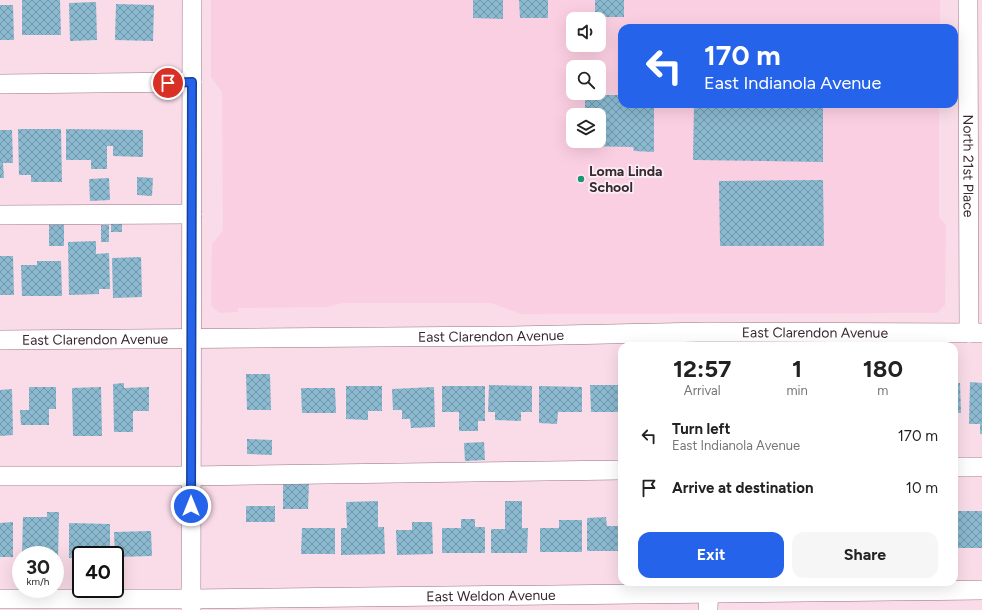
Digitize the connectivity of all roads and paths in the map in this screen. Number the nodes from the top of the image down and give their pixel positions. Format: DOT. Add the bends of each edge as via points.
graph roads {
  1 [pos="192,0"];
  2 [pos="968,0"];
  3 [pos="192,82"];
  4 [pos="0,84"];
  5 [pos="192,214"];
  6 [pos="0,215"];
  7 [pos="975,333"];
  8 [pos="192,338"];
  9 [pos="707,339"];
  10 [pos="0,340"];
  11 [pos="958,467"];
  12 [pos="982,467"];
  13 [pos="618,470"];
  14 [pos="0,476"];
  15 [pos="191,476"];
  16 [pos="982,590"];
  17 [pos="709,595"];
  18 [pos="0,598"];
  19 [pos="191,604"];
  1 -- 3 [label="street"];
  2 -- 7 [label="street, North 21st Place"];
  3 -- 4 [label="street"];
  3 -- 5 [label="street"];
  5 -- 6 [label="street"];
  5 -- 8 [label="street"];
  7 -- 9 [label="street, East Clarendon Avenue"];
  8 -- 9 [label="street, East Clarendon Avenue" via="512,336"];
  8 -- 10 [label="street, East Clarendon Avenue"];
  8 -- 15 [label="street"];
  11 -- 12 [label="street"];
  13 -- 15 [label="street"];
  14 -- 15 [label="street"];
  15 -- 19 [label="street"];
  16 -- 17 [label="street, East Weldon Avenue"];
  17 -- 19 [label="street, East Weldon Avenue"];
  18 -- 19 [label="street, East Weldon Avenue"];
}
